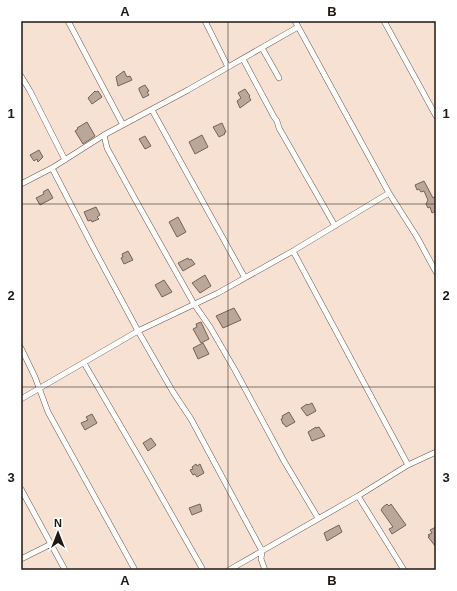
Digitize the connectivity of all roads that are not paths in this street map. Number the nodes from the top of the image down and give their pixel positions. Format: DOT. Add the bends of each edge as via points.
graph roads {
  1 [pos="68,21"];
  2 [pos="205,21"];
  3 [pos="295,21"];
  4 [pos="384,21"];
  5 [pos="298,27"];
  6 [pos="262,48"];
  7 [pos="243,59"];
  8 [pos="228,67"];
  9 [pos="21,76"];
  10 [pos="279,78"];
  11 [pos="152,110"];
  12 [pos="436,116"];
  13 [pos="123,126"];
  14 [pos="104,135"];
  15 [pos="65,160"];
  16 [pos="52,168"];
  17 [pos="21,184"];
  18 [pos="389,193"];
  19 [pos="335,226"];
  20 [pos="293,251"];
  21 [pos="436,272"];
  22 [pos="245,278"];
  23 [pos="194,304"];
  24 [pos="138,331"];
  25 [pos="21,348"];
  26 [pos="84,363"];
  27 [pos="39,388"];
  28 [pos="21,399"];
  29 [pos="436,452"];
  30 [pos="408,465"];
  31 [pos="21,489"];
  32 [pos="358,496"];
  33 [pos="318,518"];
  34 [pos="51,544"];
  35 [pos="262,551"];
  36 [pos="21,559"];
  37 [pos="65,570"];
  38 [pos="135,570"];
  39 [pos="203,570"];
  40 [pos="229,570"];
  41 [pos="265,570"];
  42 [pos="404,570"];
  1 -- 13 [label="street"];
  2 -- 8 [label="street"];
  3 -- 5 [label="street"];
  4 -- 12 [label="street"];
  5 -- 6 [label="street"];
  5 -- 18 [label="street"];
  6 -- 7 [label="street"];
  6 -- 10 [label="street"];
  7 -- 8 [label="street"];
  7 -- 19 [label="street"];
  8 -- 11 [label="street"];
  9 -- 15 [label="street"];
  11 -- 13 [label="street"];
  11 -- 22 [label="street"];
  13 -- 14 [label="street"];
  14 -- 15 [label="street"];
  14 -- 23 [label="street" via="107,148"];
  15 -- 16 [label="street"];
  16 -- 17 [label="street"];
  16 -- 24 [label="street"];
  18 -- 19 [label="street"];
  18 -- 21 [label="street"];
  19 -- 20 [label="street"];
  20 -- 22 [label="street"];
  20 -- 30 [label="street"];
  22 -- 23 [label="street"];
  23 -- 24 [label="street"];
  23 -- 33 [label="street"];
  24 -- 26 [label="street"];
  24 -- 35 [label="street" via="191,419"];
  25 -- 27 [label="street"];
  26 -- 27 [label="street"];
  26 -- 39 [label="street"];
  27 -- 28 [label="street"];
  27 -- 38 [label="street" via="48,412"];
  29 -- 30 [label="street"];
  30 -- 32 [label="street"];
  31 -- 34 [label="street"];
  32 -- 33 [label="street"];
  32 -- 42 [label="street"];
  33 -- 35 [label="street"];
  34 -- 36 [label="street"];
  34 -- 37 [label="street"];
  35 -- 40 [label="street"];
  35 -- 41 [label="street" via="261,559"];
}
